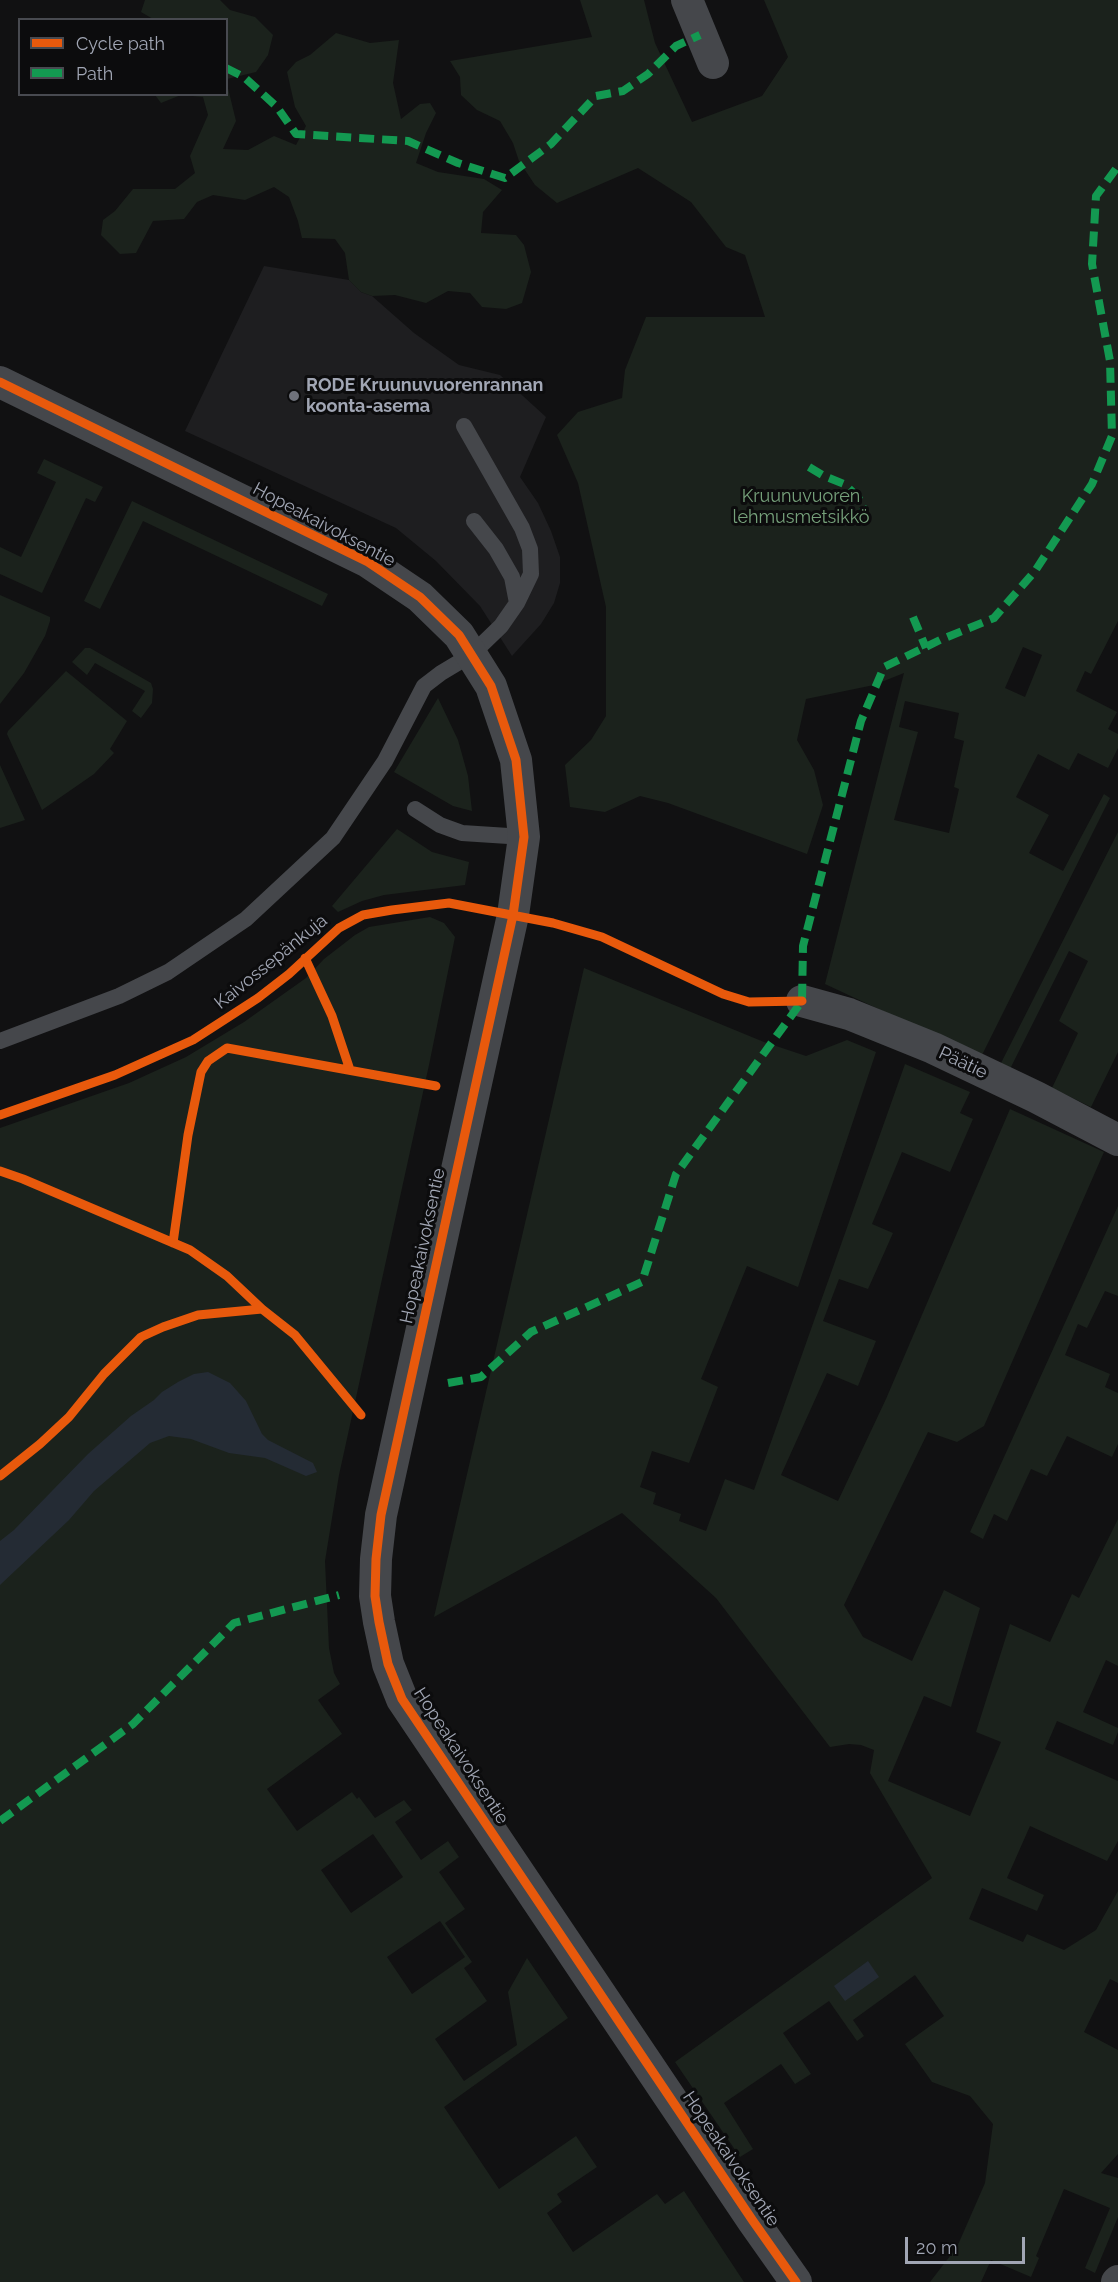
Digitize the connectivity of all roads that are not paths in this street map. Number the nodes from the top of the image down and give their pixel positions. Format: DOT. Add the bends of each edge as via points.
graph roads {
  1 [pos="687,0"];
  2 [pos="713,63"];
  3 [pos="0,382"];
  4 [pos="464,426"];
  5 [pos="474,521"];
  6 [pos="517,603"];
  7 [pos="471,655"];
  8 [pos="415,809"];
  9 [pos="524,837"];
  10 [pos="802,1001"];
  11 [pos="0,1041"];
  12 [pos="1118,1140"];
  13 [pos="796,2282"];
  1 -- 2 [label="street"];
  3 -- 7 [label="street, Hopeakaivoksentie" via="368,562 420,597 459,635"];
  4 -- 6 [label="lane" via="530,549 531,574"];
  5 -- 6 [label="lane" via="513,577"];
  6 -- 7 [label="lane" via="501,626"];
  7 -- 9 [label="street, Hopeakaivoksentie" via="491,687 516,760"];
  7 -- 11 [label="lane" via="424,686 385,760 333,838 246,919 168,972 119,996"];
  8 -- 9 [label="lane" via="440,825 462,832"];
  9 -- 13 [label="street, Hopeakaivoksentie" via="513,915 381,1515 375,1596 379,1622 388,1664 402,1700"];
  10 -- 12 [label="street, Päätie" via="849,1014 933,1048"];
}
